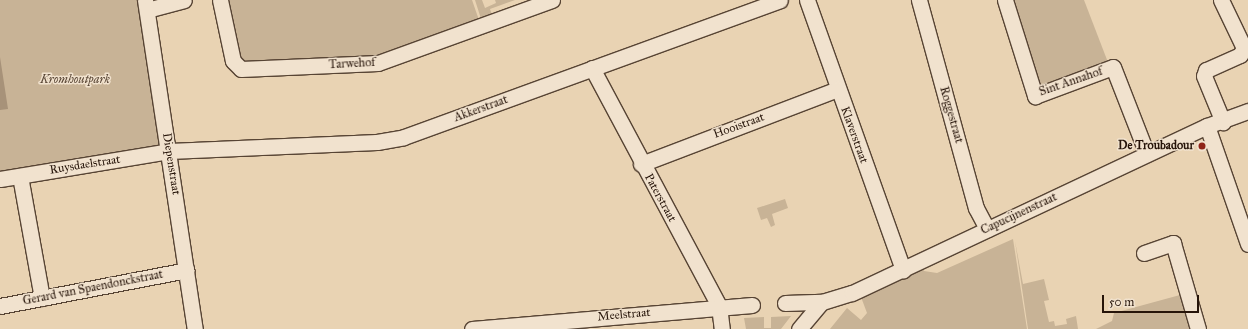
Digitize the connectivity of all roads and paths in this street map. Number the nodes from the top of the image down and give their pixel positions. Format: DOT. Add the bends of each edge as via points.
graph roads {
  1 [pos="184,0"];
  2 [pos="220,0"];
  3 [pos="552,0"];
  4 [pos="780,0"];
  5 [pos="807,0"];
  6 [pos="919,0"];
  7 [pos="1004,0"];
  8 [pos="1221,0"];
  9 [pos="146,5"];
  10 [pos="592,68"];
  11 [pos="837,89"];
  12 [pos="1248,111"];
  13 [pos="1223,122"];
  14 [pos="1207,126"];
  15 [pos="169,151"];
  16 [pos="1147,154"];
  17 [pos="641,164"];
  18 [pos="20,176"];
  19 [pos="0,179"];
  20 [pos="987,229"];
  21 [pos="1248,244"];
  22 [pos="1144,253"];
  23 [pos="187,270"];
  24 [pos="903,270"];
  25 [pos="42,298"];
  26 [pos="822,302"];
  27 [pos="785,303"];
  28 [pos="752,305"];
  29 [pos="0,306"];
  30 [pos="719,306"];
  31 [pos="195,329"];
  32 [pos="472,329"];
  33 [pos="722,329"];
  34 [pos="799,329"];
  35 [pos="1198,329"];
  1 -- 9 [label="street"];
  2 -- 3 [label="street, Tarwehof" via="233,61 241,69 378,63"];
  4 -- 10 [label="street, Akkerstraat"];
  5 -- 11 [label="street, Klaverstraat"];
  6 -- 20 [label="street, Roggestraat" via="976,208"];
  7 -- 16 [label="street, Sint Annahof" via="1035,96 1113,67"];
  8 -- 13 [label="street" via="1244,48 1240,55 1206,70 1204,76"];
  9 -- 15 [label="street, Diepenstraat"];
  10 -- 15 [label="street, Akkerstraat" via="404,137 377,142"];
  10 -- 17 [label="street, Paterstraat"];
  11 -- 17 [label="street, Hooistraat"];
  11 -- 24 [label="street, Klaverstraat"];
  12 -- 13 [label="street, Capucijnenstraat"];
  13 -- 14 [label="street, Capucijnenstraat"];
  14 -- 16 [label="street, Capucijnenstraat"];
  14 -- 21 [label="street"];
  15 -- 18 [label="street, Ruysdaelstraat"];
  15 -- 23 [label="street, Diepenstraat"];
  16 -- 20 [label="street, Capucijnenstraat"];
  17 -- 30 [label="street, Paterstraat"];
  18 -- 19 [label="street, Ruysdaelstraat"];
  18 -- 25 [label="street"];
  20 -- 24 [label="street, Capucijnenstraat"];
  22 -- 35 [label="street" via="1173,243"];
  23 -- 25 [label="street, Gerard van Spaendonckstraat"];
  23 -- 31 [label="street, Diepenstraat"];
  24 -- 26 [label="street, Capucijnenstraat" via="852,293"];
  25 -- 29 [label="street, Gerard van Spaendonckstraat"];
  26 -- 27 [label="street"];
  26 -- 34 [label="street"];
  28 -- 30 [label="street, Meelstraat"];
  30 -- 32 [label="street, Meelstraat"];
  30 -- 33 [label="street, Paterstraat"];
}
